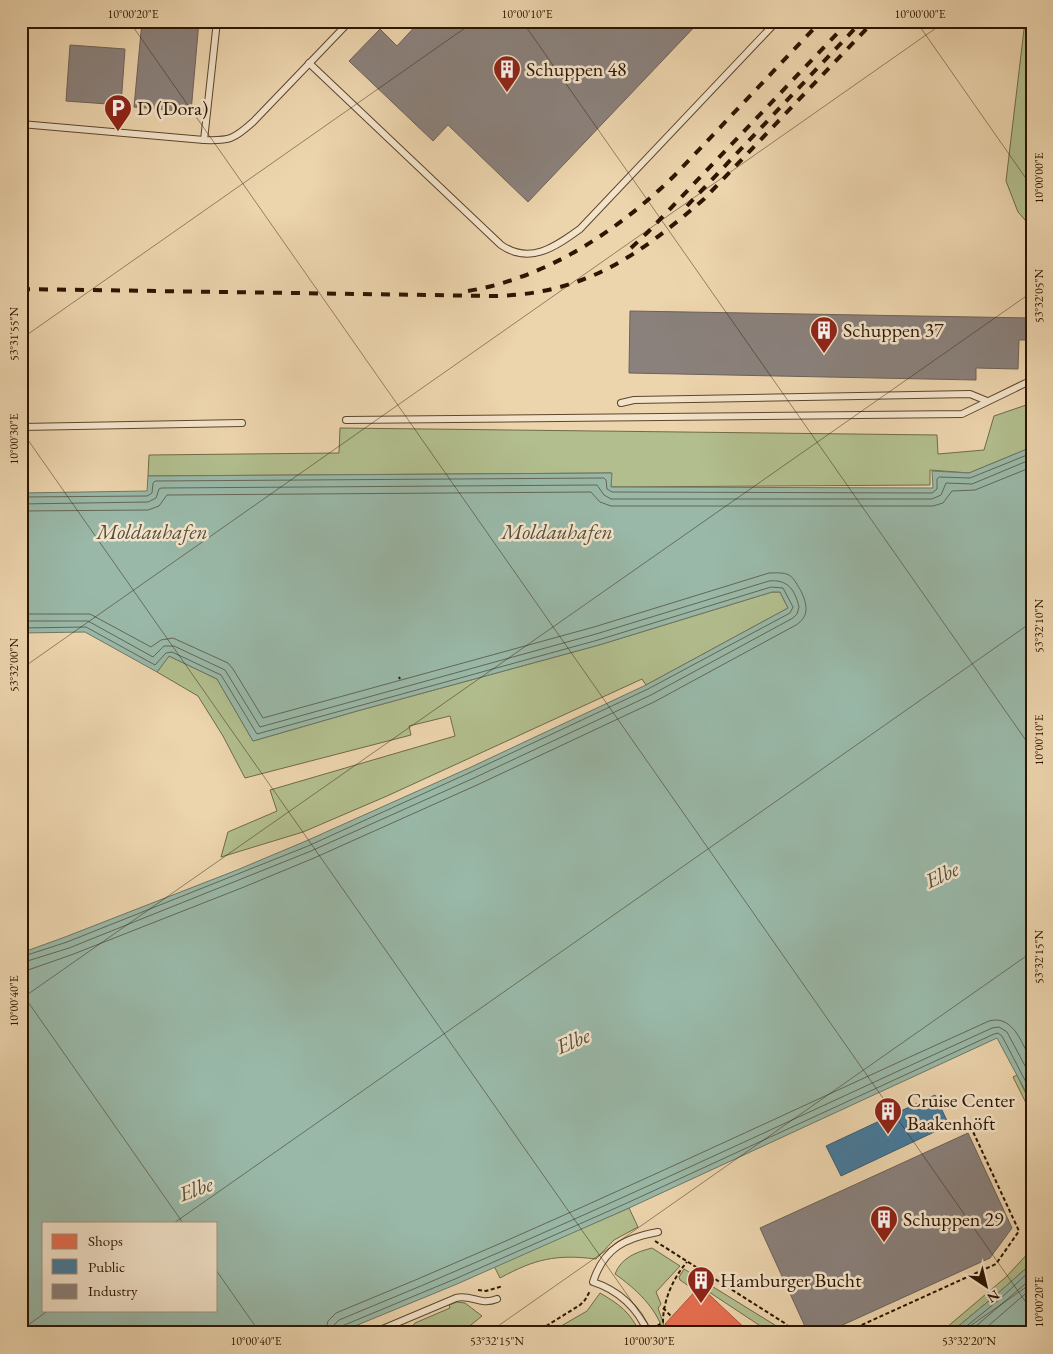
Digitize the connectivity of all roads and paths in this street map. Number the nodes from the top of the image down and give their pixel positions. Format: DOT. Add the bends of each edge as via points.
graph roads {
  1 [pos="217,21"];
  2 [pos="350,21"];
  3 [pos="777,21"];
  4 [pos="309,63"];
  5 [pos="21,124"];
  6 [pos="204,140"];
  7 [pos="1032,380"];
  8 [pos="988,401"];
  9 [pos="621,403"];
  10 [pos="346,420"];
  11 [pos="242,423"];
  12 [pos="22,427"];
  13 [pos="970,1123"];
  14 [pos="658,1232"];
  15 [pos="654,1240"];
  16 [pos="687,1262"];
  17 [pos="593,1282"];
  18 [pos="497,1300"];
  19 [pos="663,1308"];
  20 [pos="671,1316"];
  21 [pos="657,1326"];
  22 [pos="373,1333"];
  23 [pos="535,1333"];
  24 [pos="648,1333"];
  25 [pos="792,1333"];
  26 [pos="844,1333"];
  1 -- 6 [label="lane"];
  2 -- 4 [label="lane"];
  3 -- 4 [label="lane" via="580,229 552,248 522,255 501,245"];
  4 -- 6 [label="lane" via="240,133 230,140"];
  5 -- 6 [label="lane"];
  7 -- 8 [label="lane"];
  8 -- 9 [label="lane" via="970,394 634,400"];
  8 -- 10 [label="lane" via="962,414"];
  11 -- 12 [label="lane"];
  13 -- 26 [label="path" via="1019,1231 996,1264"];
  14 -- 17 [label="lane" via="636,1236 613,1250 602,1261"];
  15 -- 16 [label="path"];
  16 -- 19 [label="path" via="678,1273"];
  16 -- 25 [label="path" via="786,1324"];
  17 -- 23 [label="path" via="580,1305"];
  17 -- 24 [label="lane" via="626,1300"];
  18 -- 22 [label="lane" via="484,1303 465,1297 456,1298"];
  19 -- 20 [label="path"];
  19 -- 21 [label="path" via="663,1322"];
}
